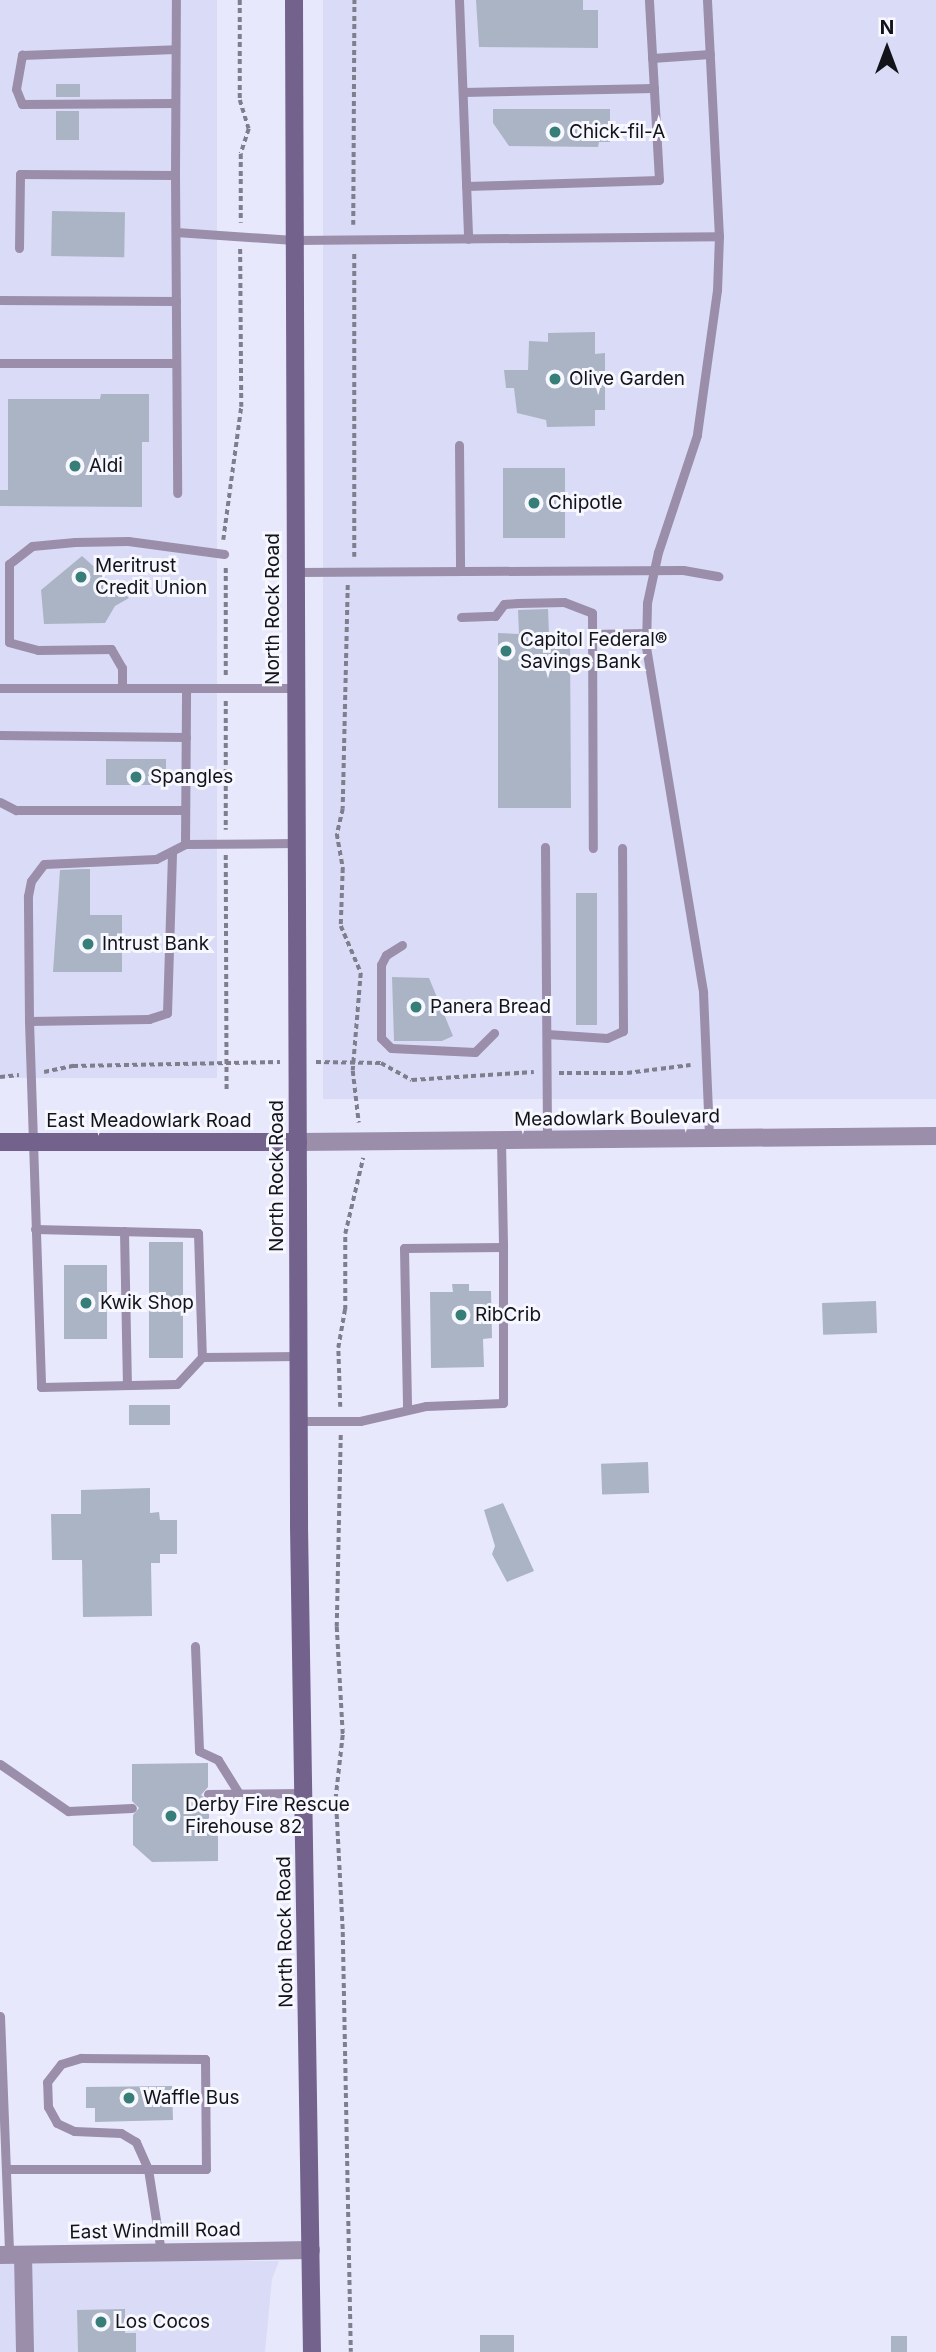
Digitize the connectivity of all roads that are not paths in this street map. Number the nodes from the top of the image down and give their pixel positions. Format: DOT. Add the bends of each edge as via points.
graph roads {
  1 [pos="176,0"];
  2 [pos="294,0"];
  3 [pos="459,0"];
  4 [pos="649,0"];
  5 [pos="707,0"];
  6 [pos="175,49"];
  7 [pos="710,54"];
  8 [pos="652,58"];
  9 [pos="654,88"];
  10 [pos="463,92"];
  11 [pos="175,103"];
  12 [pos="175,175"];
  13 [pos="466,186"];
  14 [pos="176,232"];
  15 [pos="719,236"];
  16 [pos="468,239"];
  17 [pos="294,240"];
  18 [pos="19,248"];
  19 [pos="0,300"];
  20 [pos="176,301"];
  21 [pos="0,363"];
  22 [pos="176,363"];
  23 [pos="460,444"];
  24 [pos="177,493"];
  25 [pos="224,554"];
  26 [pos="460,568"];
  27 [pos="293,572"];
  28 [pos="654,572"];
  29 [pos="718,576"];
  30 [pos="461,617"];
  31 [pos="647,633"];
  32 [pos="592,634"];
  33 [pos="4,643"];
  34 [pos="0,688"];
  35 [pos="122,688"];
  36 [pos="186,688"];
  37 [pos="294,688"];
  38 [pos="0,735"];
  39 [pos="186,737"];
  40 [pos="0,802"];
  41 [pos="185,810"];
  42 [pos="295,843"];
  43 [pos="185,844"];
  44 [pos="545,847"];
  45 [pos="593,848"];
  46 [pos="622,848"];
  47 [pos="172,854"];
  48 [pos="402,945"];
  49 [pos="29,1021"];
  50 [pos="494,1034"];
  51 [pos="547,1034"];
  52 [pos="936,1136"];
  53 [pos="709,1138"];
  54 [pos="501,1140"];
  55 [pos="547,1140"];
  56 [pos="0,1142"];
  57 [pos="32,1142"];
  58 [pos="298,1142"];
  59 [pos="35,1229"];
  60 [pos="124,1231"];
  61 [pos="503,1247"];
  62 [pos="298,1356"];
  63 [pos="202,1357"];
  64 [pos="127,1385"];
  65 [pos="407,1410"];
  66 [pos="299,1421"];
  67 [pos="195,1646"];
  68 [pos="0,1764"];
  69 [pos="239,1793"];
  70 [pos="303,1793"];
  71 [pos="208,1794"];
  72 [pos="132,1808"];
  73 [pos="0,2016"];
  74 [pos="7,2168"];
  75 [pos="148,2168"];
  76 [pos="311,2250"];
  77 [pos="160,2252"];
  78 [pos="11,2255"];
  79 [pos="25,2352"];
  80 [pos="312,2352"];
  1 -- 6 [label="lane"];
  2 -- 17 [label="main road, North Rock Road"];
  3 -- 10 [label="lane"];
  4 -- 8 [label="lane"];
  5 -- 7 [label="lane"];
  6 -- 11 [label="lane"];
  6 -- 11 [label="lane" via="22,55 16,89 22,104"];
  7 -- 8 [label="lane"];
  7 -- 15 [label="lane"];
  8 -- 9 [label="lane"];
  9 -- 10 [label="lane"];
  9 -- 13 [label="lane" via="659,180"];
  10 -- 13 [label="lane"];
  11 -- 12 [label="lane"];
  12 -- 14 [label="lane"];
  12 -- 18 [label="lane" via="20,174"];
  13 -- 16 [label="lane"];
  14 -- 17 [label="lane"];
  14 -- 20 [label="lane"];
  15 -- 16 [label="lane"];
  15 -- 28 [label="lane" via="707,379 697,435"];
  16 -- 17 [label="lane"];
  17 -- 27 [label="main road, North Rock Road"];
  19 -- 20 [label="lane"];
  20 -- 22 [label="lane"];
  21 -- 22 [label="lane"];
  22 -- 24 [label="lane"];
  23 -- 26 [label="lane"];
  25 -- 33 [label="lane" via="128,541 32,546 9,564"];
  26 -- 27 [label="lane"];
  26 -- 28 [label="lane"];
  27 -- 37 [label="main road, North Rock Road"];
  28 -- 29 [label="lane" via="682,570"];
  28 -- 31 [label="lane"];
  30 -- 32 [label="lane" via="495,616 505,604 564,602 592,613"];
  31 -- 32 [label="lane"];
  31 -- 53 [label="lane" via="650,691 703,992"];
  32 -- 45 [label="lane"];
  33 -- 35 [label="lane" via="38,650 111,649 122,668"];
  34 -- 35 [label="lane"];
  35 -- 36 [label="lane"];
  36 -- 37 [label="lane"];
  36 -- 39 [label="lane"];
  37 -- 42 [label="main road, North Rock Road"];
  38 -- 39 [label="lane"];
  39 -- 41 [label="lane"];
  40 -- 41 [label="lane" via="16,810"];
  41 -- 43 [label="lane"];
  42 -- 43 [label="lane"];
  42 -- 58 [label="main road, North Rock Road"];
  43 -- 47 [label="lane"];
  44 -- 51 [label="lane"];
  46 -- 51 [label="lane" via="623,1031 607,1038"];
  47 -- 49 [label="lane" via="138,861 53,861 37,871 28,896"];
  47 -- 49 [label="lane" via="167,1013 149,1018"];
  48 -- 50 [label="lane" via="386,955 382,965 381,1038 391,1048 475,1052"];
  49 -- 57 [label="lane"];
  51 -- 55 [label="lane"];
  52 -- 53 [label="street, Meadowlark Boulevard"];
  53 -- 55 [label="street, Meadowlark Boulevard"];
  54 -- 55 [label="street, Meadowlark Boulevard"];
  54 -- 58 [label="street, Meadowlark Boulevard"];
  54 -- 61 [label="lane"];
  56 -- 57 [label="main road, East Meadowlark Road"];
  57 -- 58 [label="main road, East Meadowlark Road"];
  57 -- 59 [label="lane"];
  58 -- 62 [label="main road, North Rock Road"];
  59 -- 60 [label="lane"];
  59 -- 64 [label="lane" via="41,1387"];
  60 -- 63 [label="lane" via="198,1233"];
  60 -- 64 [label="lane"];
  61 -- 65 [label="lane" via="503,1403"];
  61 -- 65 [label="lane" via="404,1248"];
  62 -- 63 [label="lane"];
  62 -- 66 [label="main road, North Rock Road"];
  63 -- 64 [label="lane" via="177,1384"];
  65 -- 66 [label="lane" via="340,1421"];
  66 -- 70 [label="main road, North Rock Road"];
  67 -- 69 [label="lane" via="199,1751 218,1760"];
  68 -- 72 [label="lane" via="68,1811"];
  69 -- 70 [label="lane"];
  69 -- 71 [label="lane"];
  70 -- 76 [label="main road, North Rock Road"];
  73 -- 74 [label="lane"];
  74 -- 75 [label="lane"];
  74 -- 78 [label="lane"];
  75 -- 75 [label="lane" via="206,2168 205,2059 81,2058 61,2064 47,2082 48,2107 57,2123 74,2131 121,2133 136,2142"];
  75 -- 77 [label="lane"];
  76 -- 77 [label="street, East Windmill Road"];
  76 -- 80 [label="main road, North Rock Road"];
  77 -- 78 [label="street, East Windmill Road"];
  78 -- 79 [label="street"];
}
